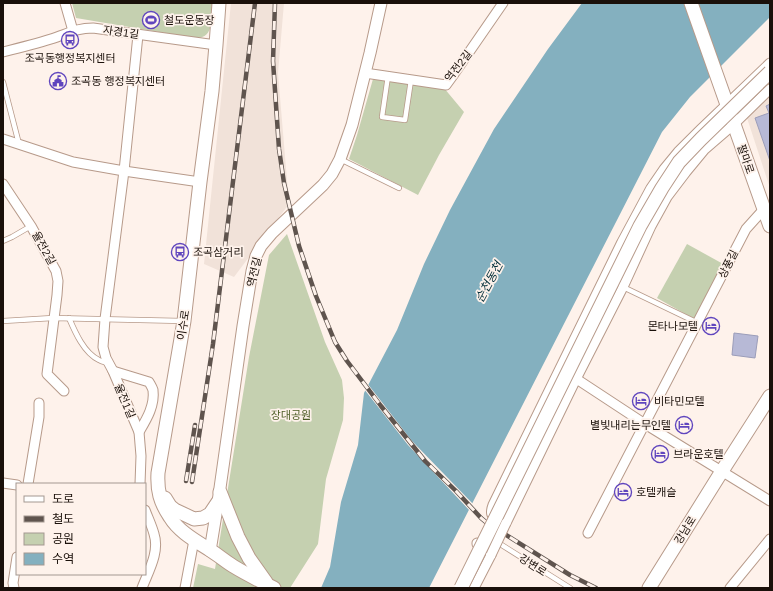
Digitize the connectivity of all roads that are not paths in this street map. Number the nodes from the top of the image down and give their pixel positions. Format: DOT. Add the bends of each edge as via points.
graph roads {
  1 [pos="65,3"];
  2 [pos="219,3"];
  3 [pos="381,3"];
  4 [pos="503,3"];
  5 [pos="691,3"];
  6 [pos="73,30"];
  7 [pos="138,35"];
  8 [pos="216,45"];
  9 [pos="3,52"];
  10 [pos="770,63"];
  11 [pos="770,72"];
  12 [pos="365,73"];
  13 [pos="388,76"];
  14 [pos="770,79"];
  15 [pos="411,80"];
  16 [pos="3,82"];
  17 [pos="770,89"];
  18 [pos="725,98"];
  19 [pos="734,124"];
  20 [pos="3,139"];
  21 [pos="19,144"];
  22 [pos="340,159"];
  23 [pos="124,171"];
  24 [pos="200,182"];
  25 [pos="3,184"];
  26 [pos="399,188"];
  27 [pos="764,209"];
  28 [pos="32,226"];
  29 [pos="770,226"];
  30 [pos="3,241"];
  31 [pos="607,274"];
  32 [pos="623,287"];
  33 [pos="53,318"];
  34 [pos="69,318"];
  35 [pos="105,319"];
  36 [pos="3,321"];
  37 [pos="184,321"];
  38 [pos="698,323"];
  39 [pos="111,367"];
  40 [pos="560,368"];
  41 [pos="576,379"];
  42 [pos="64,391"];
  43 [pos="770,396"];
  44 [pos="39,403"];
  45 [pos="645,424"];
  46 [pos="139,432"];
  47 [pos="722,471"];
  48 [pos="158,473"];
  49 [pos="28,483"];
  50 [pos="140,483"];
  51 [pos="3,484"];
  52 [pos="16,485"];
  53 [pos="219,497"];
  54 [pos="770,501"];
  55 [pos="146,513"];
  56 [pos="506,523"];
  57 [pos="588,533"];
  58 [pos="770,539"];
  59 [pos="194,540"];
  60 [pos="497,542"];
  61 [pos="210,550"];
  62 [pos="491,555"];
  63 [pos="16,564"];
  64 [pos="271,587"];
  65 [pos="14,588"];
  66 [pos="142,588"];
  67 [pos="185,588"];
  68 [pos="454,588"];
  69 [pos="461,588"];
  70 [pos="466,588"];
  71 [pos="474,588"];
  72 [pos="570,588"];
  73 [pos="649,588"];
  74 [pos="730,588"];
  1 -- 6 [label="street"];
  2 -- 8 [label="main road, 이수로"];
  3 -- 12 [label="street, 역전길"];
  4 -- 15 [label="street, 역전2길" via="446,85"];
  5 -- 18 [label="main road, 팔마로"];
  6 -- 7 [label="street, 자경1길" via="93,28"];
  6 -- 9 [label="street, 자경1길" via="52,39"];
  7 -- 8 [label="street, 자경1길"];
  7 -- 23 [label="street, 율전1길"];
  8 -- 24 [label="main road, 이수로"];
  10 -- 18 [label="street"];
  11 -- 69 [label="main road, bridge" via="684,156 662,188 640,226"];
  12 -- 13 [label="street, 역전2길"];
  12 -- 22 [label="street, 역전길" via="352,125"];
  13 -- 15 [label="street, 역전2길"];
  13 -- 15 [label="lane" via="382,117 405,120"];
  14 -- 70 [label="main road" via="686,162 665,191 644,227"];
  16 -- 21 [label="lane"];
  17 -- 19 [label="street"];
  18 -- 19 [label="main road, 팔마로"];
  18 -- 31 [label="street" via="664,169 651,188"];
  19 -- 27 [label="main road, 팔마로"];
  19 -- 32 [label="street" via="705,149 668,197 651,226"];
  20 -- 21 [label="street"];
  21 -- 23 [label="street" via="73,162"];
  22 -- 26 [label="lane"];
  22 -- 53 [label="street, 역전길" via="323,185 272,233 256,256 243,326"];
  23 -- 24 [label="street"];
  23 -- 35 [label="street, 율전1길"];
  24 -- 37 [label="main road, 이수로"];
  25 -- 28 [label="street, 율전2길"];
  27 -- 29 [label="main road, 팔마로"];
  27 -- 38 [label="street, 상풍길" via="746,229"];
  28 -- 30 [label="lane, 율전2길"];
  28 -- 33 [label="street, 율전2길" via="56,271 58,281"];
  31 -- 32 [label="lane"];
  31 -- 40 [label="street"];
  32 -- 38 [label="lane"];
  32 -- 41 [label="street"];
  33 -- 34 [label="lane"];
  33 -- 36 [label="lane"];
  33 -- 42 [label="street, 율전2길" via="47,374"];
  34 -- 35 [label="lane"];
  34 -- 39 [label="lane" via="89,353"];
  35 -- 37 [label="lane"];
  35 -- 39 [label="street, 율전1길" via="103,347"];
  37 -- 48 [label="main road, 이수로"];
  38 -- 45 [label="street, 상풍길"];
  39 -- 46 [label="street, 율전1길"];
  39 -- 46 [label="street" via="149,382 153,389 151,410"];
  40 -- 41 [label="street"];
  40 -- 56 [label="street" via="491,511 501,524"];
  41 -- 45 [label="street"];
  41 -- 56 [label="street"];
  43 -- 47 [label="main road, 강남로"];
  44 -- 49 [label="street"];
  45 -- 47 [label="street"];
  45 -- 57 [label="street, 상풍길"];
  46 -- 50 [label="street, 율전1길"];
  47 -- 54 [label="street"];
  47 -- 73 [label="main road, 강남로"];
  48 -- 53 [label="main road" via="162,491 170,506 194,519 210,514"];
  48 -- 59 [label="main road, 이수로" via="157,486 165,509 175,524"];
  51 -- 52 [label="street"];
  53 -- 61 [label="street, 역전길"];
  53 -- 64 [label="main road" via="249,558"];
  55 -- 66 [label="street" via="156,548"];
  56 -- 60 [label="street, bridge"];
  58 -- 74 [label="street"];
  59 -- 61 [label="main road, 이수로"];
  59 -- 67 [label="street"];
  60 -- 62 [label="street, bridge"];
  60 -- 72 [label="lane, 강변로"];
  61 -- 64 [label="main road, 이수로"];
  62 -- 68 [label="street" via="489,550 477,544"];
  62 -- 71 [label="street"];
  63 -- 65 [label="street"];
}
